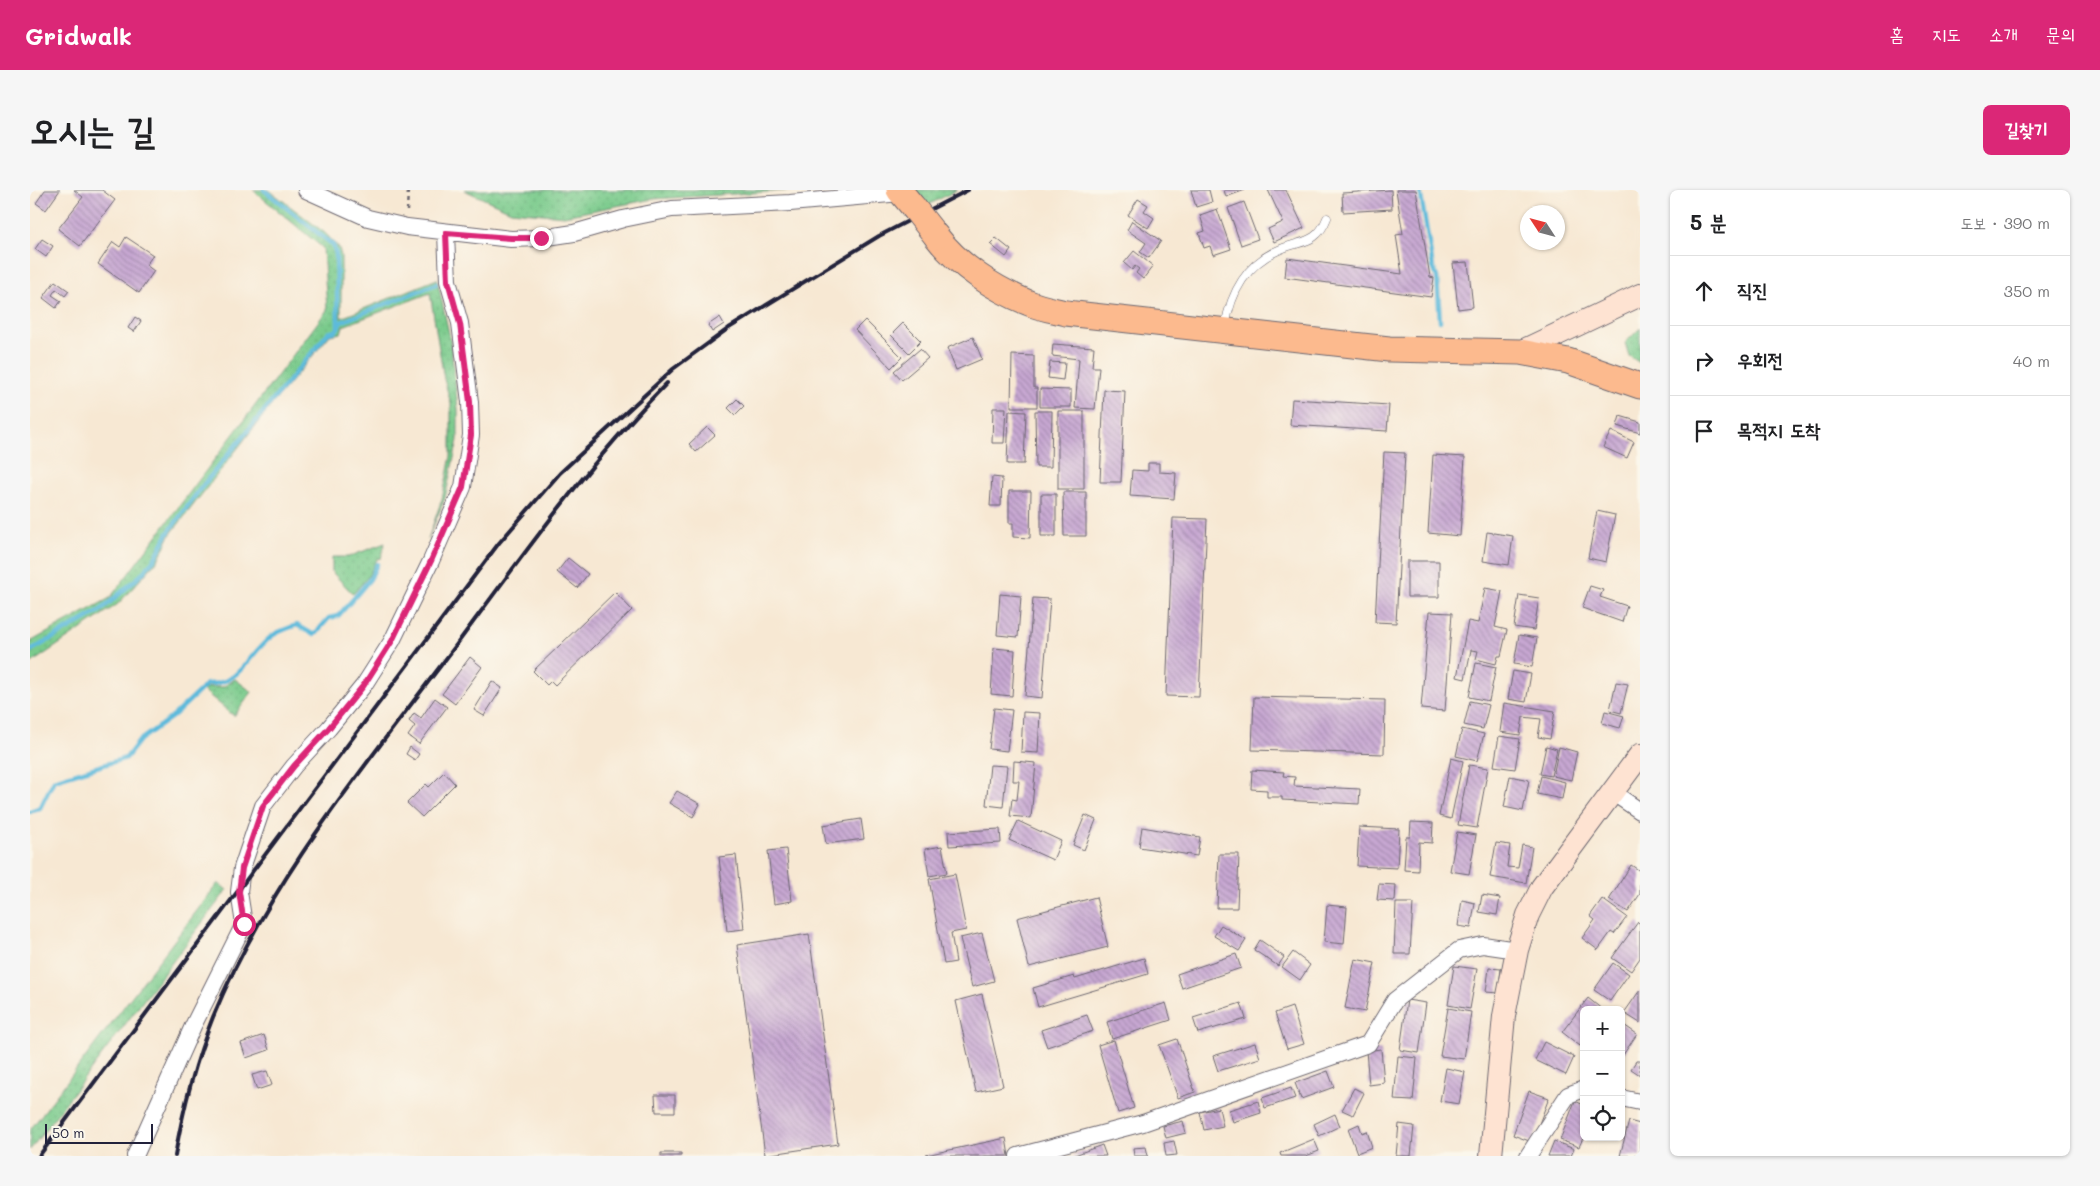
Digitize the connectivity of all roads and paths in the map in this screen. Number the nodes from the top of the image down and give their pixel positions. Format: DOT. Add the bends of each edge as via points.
graph roads {
  1 [pos="306,190"];
  2 [pos="408,190"];
  3 [pos="905,197"];
  4 [pos="1326,218"];
  5 [pos="407,227"];
  6 [pos="446,233"];
  7 [pos="1640,295"];
  8 [pos="1224,329"];
  9 [pos="1520,352"];
  10 [pos="1640,386"];
  11 [pos="1640,755"];
  12 [pos="1612,792"];
  13 [pos="1640,811"];
  14 [pos="1517,950"];
  15 [pos="1580,1090"];
  16 [pos="1625,1099"];
  17 [pos="1640,1102"];
  18 [pos="134,1156"];
  19 [pos="1018,1156"];
  20 [pos="1491,1156"];
  21 [pos="1528,1156"];
  1 -- 5 [label="street" via="368,218"];
  2 -- 5 [label="path"];
  3 -- 6 [label="street" via="672,209 541,238"];
  3 -- 8 [label="main road, bridge" via="948,251 1004,291 1030,304 1066,313"];
  4 -- 8 [label="lane" via="1316,236 1305,243 1283,248 1252,267 1234,292"];
  5 -- 6 [label="street"];
  6 -- 18 [label="street" via="448,281 460,324 470,402 470,443 463,487 392,641 364,685 263,806 242,868 239,892 244,924"];
  7 -- 9 [label="main road"];
  8 -- 9 [label="main road" via="1389,349"];
  9 -- 10 [label="main road" via="1568,361"];
  11 -- 12 [label="main road"];
  12 -- 13 [label="street"];
  12 -- 14 [label="main road" via="1542,887 1528,915"];
  14 -- 19 [label="street" via="1483,945 1458,950 1394,1000 1368,1044 1142,1122"];
  14 -- 20 [label="main road" via="1504,1016"];
  15 -- 21 [label="street" via="1568,1096"];
  16 -- 17 [label="street"];
}
